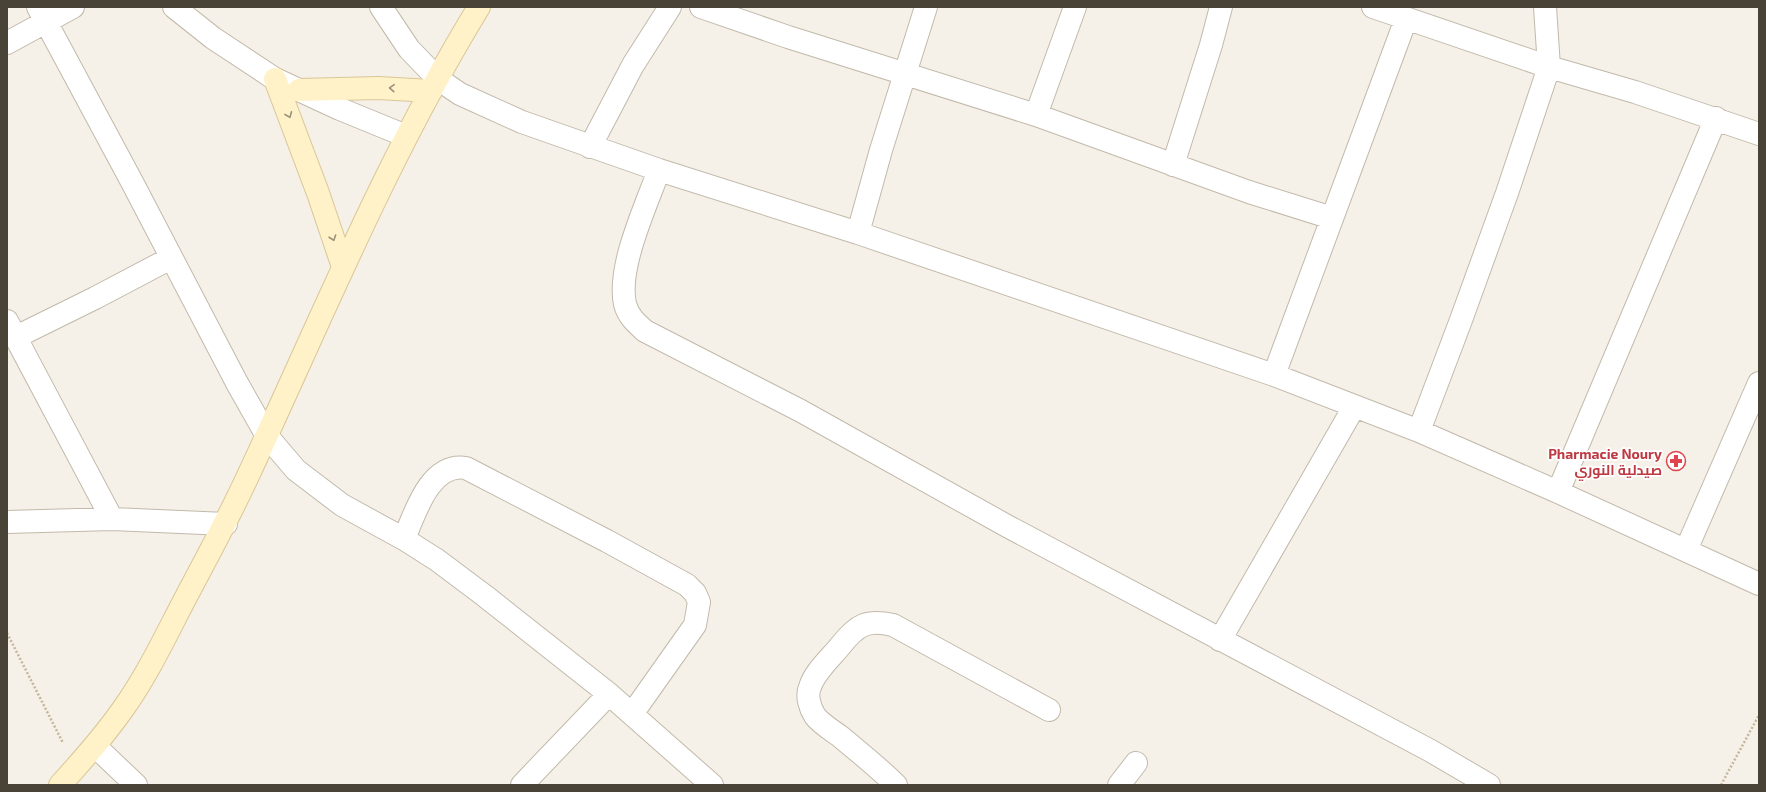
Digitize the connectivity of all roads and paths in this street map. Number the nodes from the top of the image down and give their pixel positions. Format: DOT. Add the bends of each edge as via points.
graph roads {
  1 [pos="73,7"];
  2 [pos="174,7"];
  3 [pos="381,7"];
  4 [pos="480,7"];
  5 [pos="670,7"];
  6 [pos="700,7"];
  7 [pos="926,7"];
  8 [pos="1075,7"];
  9 [pos="1221,7"];
  10 [pos="1373,7"];
  11 [pos="1546,7"];
  12 [pos="42,14"];
  13 [pos="1406,19"];
  14 [pos="7,43"];
  15 [pos="1549,67"];
  16 [pos="905,73"];
  17 [pos="275,79"];
  18 [pos="435,85"];
  19 [pos="299,90"];
  20 [pos="1036,115"];
  21 [pos="1716,118"];
  22 [pos="1759,134"];
  23 [pos="406,136"];
  24 [pos="590,147"];
  25 [pos="1173,165"];
  26 [pos="659,170"];
  27 [pos="1332,218"];
  28 [pos="858,233"];
  29 [pos="171,258"];
  30 [pos="343,267"];
  31 [pos="11,329"];
  32 [pos="1274,375"];
  33 [pos="1759,383"];
  34 [pos="1354,407"];
  35 [pos="1419,431"];
  36 [pos="267,436"];
  37 [pos="1558,492"];
  38 [pos="112,520"];
  39 [pos="7,522"];
  40 [pos="226,524"];
  41 [pos="404,539"];
  42 [pos="1686,550"];
  43 [pos="1759,584"];
  44 [pos="7,633"];
  45 [pos="1220,640"];
  46 [pos="608,694"];
  47 [pos="1049,710"];
  48 [pos="632,714"];
  49 [pos="1759,715"];
  50 [pos="95,746"];
  51 [pos="1136,763"];
  52 [pos="76,768"];
  53 [pos="60,785"];
  54 [pos="136,785"];
  55 [pos="522,785"];
  56 [pos="712,785"];
  57 [pos="896,785"];
  58 [pos="1119,785"];
  59 [pos="1489,785"];
  60 [pos="1721,785"];
  1 -- 12 [label="street"];
  2 -- 17 [label="street" via="213,38"];
  3 -- 18 [label="street"];
  4 -- 18 [label="main road"];
  5 -- 24 [label="street" via="633,65"];
  6 -- 16 [label="street"];
  7 -- 16 [label="street"];
  8 -- 20 [label="street"];
  9 -- 25 [label="street"];
  10 -- 13 [label="street"];
  11 -- 15 [label="street"];
  12 -- 14 [label="street"];
  12 -- 29 [label="street"];
  13 -- 15 [label="street"];
  13 -- 27 [label="street"];
  15 -- 21 [label="street"];
  15 -- 35 [label="street" via="1507,193"];
  16 -- 20 [label="street"];
  16 -- 28 [label="street"];
  17 -- 19 [label="street"];
  17 -- 30 [label="main road, one-way"];
  18 -- 19 [label="main road, one-way"];
  18 -- 23 [label="main road"];
  18 -- 24 [label="street" via="522,122"];
  19 -- 23 [label="street"];
  20 -- 25 [label="street"];
  21 -- 22 [label="street"];
  21 -- 37 [label="street"];
  23 -- 30 [label="main road"];
  24 -- 26 [label="street"];
  25 -- 27 [label="street"];
  26 -- 28 [label="street"];
  26 -- 45 [label="street" via="631,248 624,290 632,320 645,331 801,411 1007,526"];
  27 -- 32 [label="street"];
  28 -- 32 [label="street"];
  29 -- 31 [label="street" via="95,298"];
  29 -- 36 [label="street"];
  30 -- 36 [label="main road"];
  31 -- 38 [label="street"];
  32 -- 34 [label="street"];
  33 -- 42 [label="street"];
  34 -- 35 [label="street"];
  34 -- 45 [label="street"];
  35 -- 37 [label="street"];
  36 -- 40 [label="main road"];
  36 -- 41 [label="street" via="296,470 319,489 342,505"];
  37 -- 42 [label="street"];
  38 -- 39 [label="street"];
  38 -- 40 [label="street"];
  40 -- 50 [label="main road" via="150,666 123,709"];
  41 -- 46 [label="street" via="485,596"];
  41 -- 48 [label="street" via="422,497 436,478 457,466 466,468 687,585 699,602 695,625"];
  42 -- 43 [label="street"];
  44 -- 52 [label="path"];
  45 -- 59 [label="street" via="1431,751"];
  46 -- 48 [label="street"];
  46 -- 55 [label="street"];
  47 -- 57 [label="street" via="893,625 879,622 858,627 816,675 809,687 808,698 816,717 874,763"];
  48 -- 56 [label="street"];
  49 -- 60 [label="path"];
  50 -- 52 [label="main road"];
  50 -- 54 [label="street"];
  51 -- 58 [label="street"];
  52 -- 53 [label="main road"];
}
